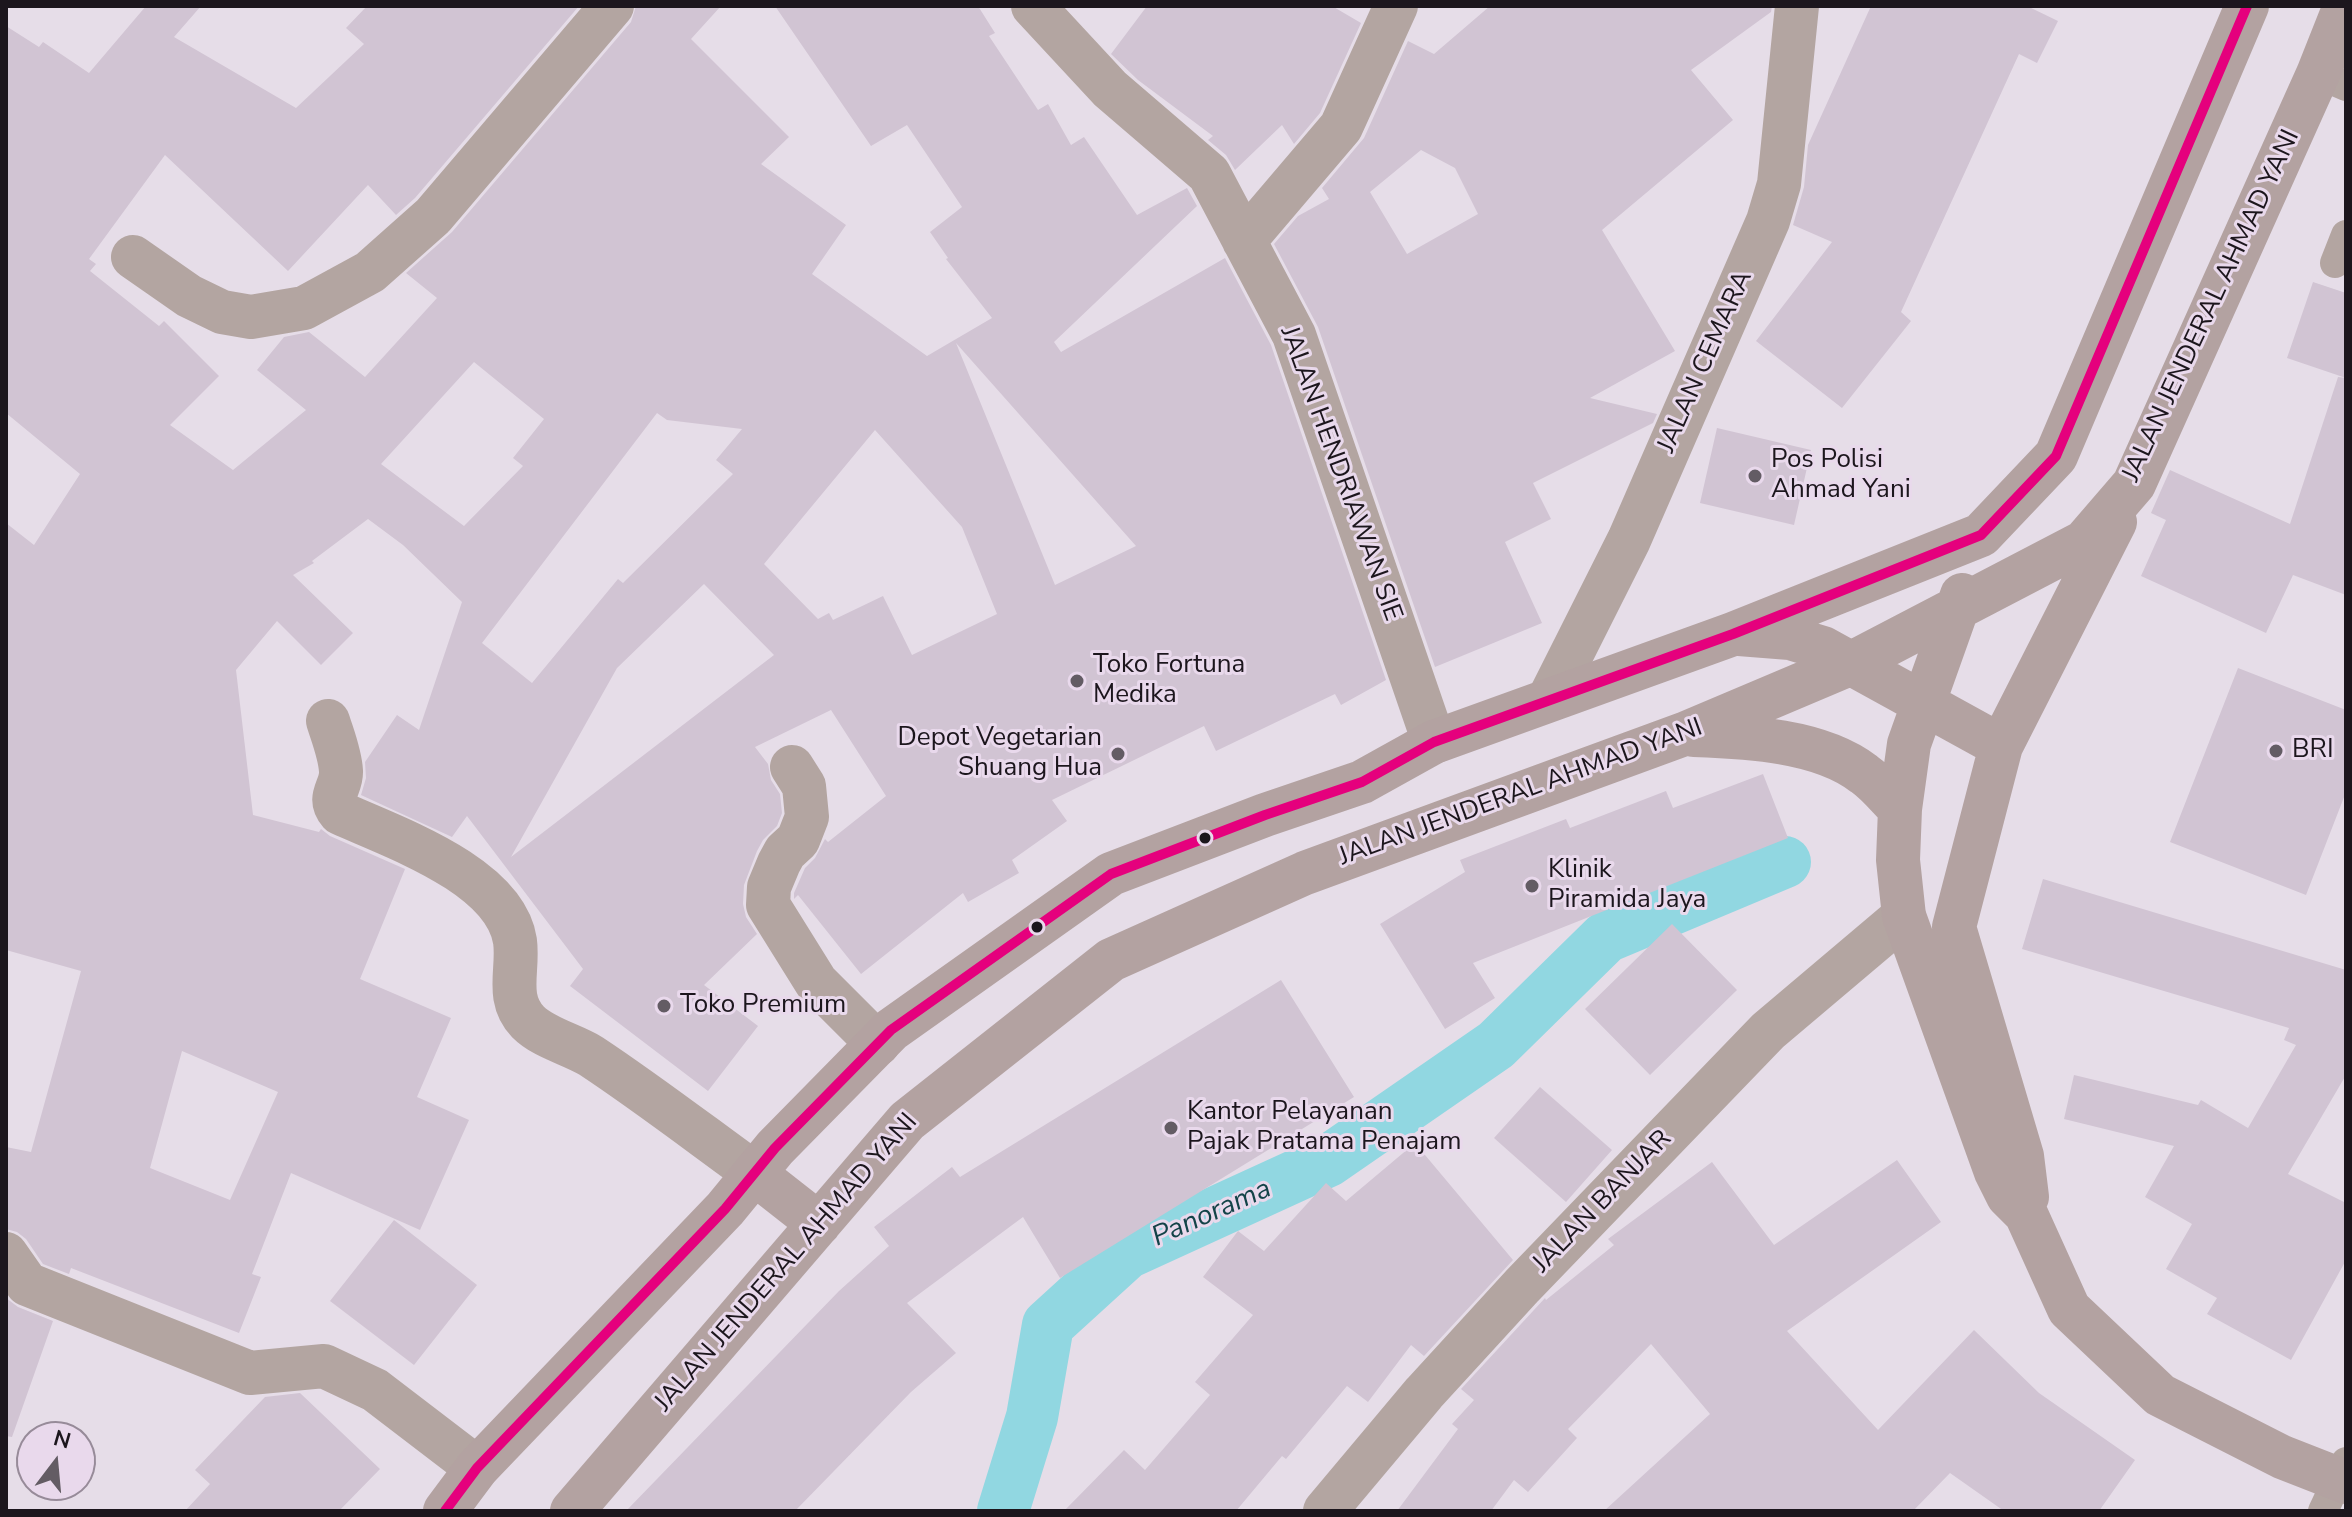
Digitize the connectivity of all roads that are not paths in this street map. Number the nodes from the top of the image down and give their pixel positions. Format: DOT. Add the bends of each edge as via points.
graph roads {
  1 [pos="612,6"];
  2 [pos="1033,6"];
  3 [pos="1396,6"];
  4 [pos="1797,6"];
  5 [pos="2247,6"];
  6 [pos="2345,6"];
  7 [pos="2332,80"];
  8 [pos="2346,235"];
  9 [pos="1244,241"];
  10 [pos="133,257"];
  11 [pos="2335,263"];
  12 [pos="2134,484"];
  13 [pos="1981,535"];
  14 [pos="1958,606"];
  15 [pos="1733,634"];
  16 [pos="1852,663"];
  17 [pos="1549,699"];
  18 [pos="1923,705"];
  19 [pos="328,721"];
  20 [pos="1684,734"];
  21 [pos="1434,742"];
  22 [pos="2001,746"];
  23 [pos="792,767"];
  24 [pos="1900,809"];
  25 [pos="1904,916"];
  26 [pos="878,1044"];
  27 [pos="754,1173"];
  28 [pos="2026,1214"];
  29 [pos="819,1224"];
  30 [pos="6,1254"];
  31 [pos="477,1468"];
  32 [pos="2338,1483"];
  33 [pos="445,1511"];
  34 [pos="572,1511"];
  35 [pos="1325,1511"];
  1 -- 10 [label="street" via="433,216 370,272 304,308 251,317 222,312"];
  2 -- 9 [label="street, JALAN HENDRIAWAN SIE" via="1110,89 1209,174"];
  3 -- 9 [label="street" via="1341,127"];
  4 -- 17 [label="street, JALAN CEMARA" via="1779,184 1768,221 1629,540"];
  5 -- 13 [label="main road" via="2056,456"];
  6 -- 7 [label="main road, JALAN JENDERAL AHMAD YANI"];
  7 -- 12 [label="main road, JALAN JENDERAL AHMAD YANI"];
  8 -- 11 [label="lane"];
  9 -- 21 [label="street, JALAN HENDRIAWAN SIE" via="1294,335"];
  12 -- 14 [label="main road, JALAN JENDERAL AHMAD YANI" via="2084,542"];
  12 -- 22 [label="main road"];
  13 -- 14 [label="main road"];
  13 -- 15 [label="main road"];
  14 -- 16 [label="main road, JALAN JENDERAL AHMAD YANI"];
  14 -- 18 [label="main road"];
  15 -- 16 [label="main road" via="1790,638"];
  15 -- 17 [label="main road"];
  16 -- 18 [label="main road"];
  16 -- 20 [label="main road, JALAN JENDERAL AHMAD YANI"];
  17 -- 21 [label="main road"];
  18 -- 22 [label="main road"];
  18 -- 24 [label="main road" via="1909,744"];
  19 -- 27 [label="street" via="342,775 334,805 340,813 466,874 489,895 515,938 513,992 525,1019 536,1030 589,1055"];
  20 -- 24 [label="main road" via="1753,737 1815,750 1863,773"];
  20 -- 29 [label="main road, JALAN JENDERAL AHMAD YANI" via="1305,873 1111,960 907,1121"];
  21 -- 26 [label="main road" via="1362,782 1111,874"];
  22 -- 28 [label="main road" via="1954,927 2022,1156"];
  23 -- 26 [label="street" via="804,786 807,817 798,840 779,863 768,905 816,982"];
  24 -- 25 [label="main road"];
  25 -- 28 [label="main road" via="1996,1172 2008,1196"];
  25 -- 35 [label="street, JALAN BANJAR" via="1768,1031 1522,1286"];
  26 -- 27 [label="main road"];
  27 -- 29 [label="main road"];
  27 -- 31 [label="main road"];
  28 -- 32 [label="main road" via="2069,1309 2160,1395"];
  29 -- 34 [label="main road, JALAN JENDERAL AHMAD YANI"];
  30 -- 31 [label="street" via="27,1284 250,1373 324,1366 375,1390"];
  31 -- 33 [label="main road"];
}
